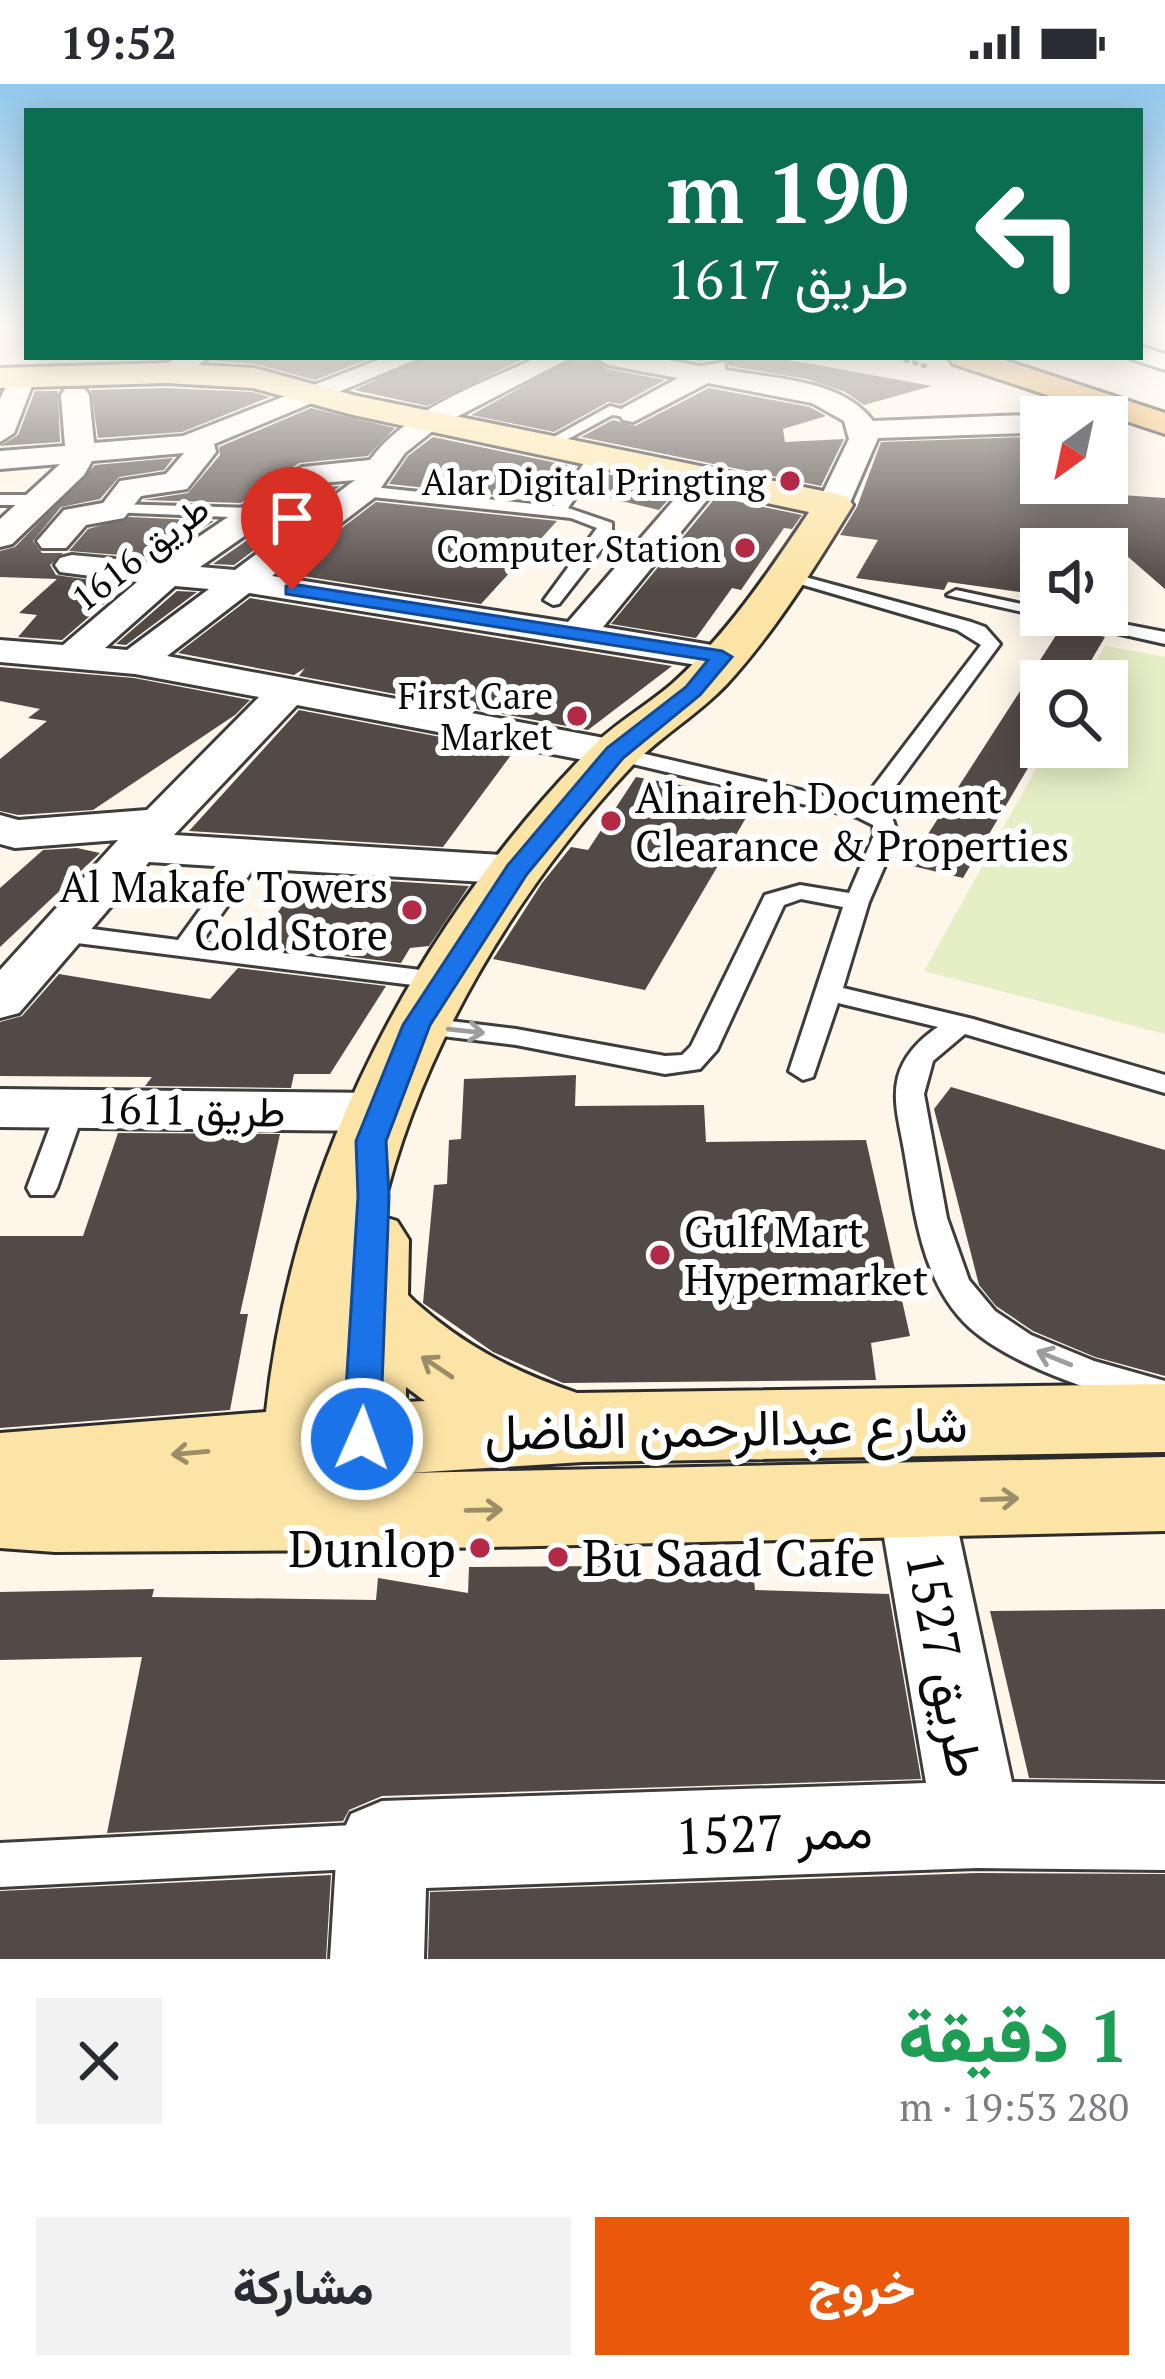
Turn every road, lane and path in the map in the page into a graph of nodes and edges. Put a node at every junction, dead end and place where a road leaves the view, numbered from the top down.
1 (8, 414) edge
2 (78, 414) edge
3 (203, 414) edge
4 (252, 414) edge
5 (400, 414) edge
6 (442, 414) edge
7 (604, 414) edge
8 (851, 414) edge
9 (1134, 414) edge
10 (428, 420) junction
11 (1020, 424) edge
12 (1165, 424) edge
13 (865, 430) junction
14 (198, 441) junction
15 (550, 443) junction
16 (5, 450) edge
17 (80, 454) junction
18 (598, 454) junction
19 (320, 471) junction
20 (710, 478) junction
21 (370, 480) junction
22 (0, 489) edge
23 (0, 500) edge
24 (42, 500) junction
25 (833, 505) junction
26 (115, 508) junction
27 (558, 512) junction
28 (254, 513) junction
29 (3, 541) edge
30 (63, 553) junction
31 (169, 573) junction
32 (789, 575) junction
33 (245, 582) junction
34 (956, 595) dead end
35 (553, 600) dead end
36 (988, 602) junction
37 (1020, 609) edge
38 (964, 626) junction
39 (1128, 631) edge
40 (577, 634) junction
41 (1165, 638) edge
42 (0, 651) edge
43 (74, 655) junction
44 (722, 657) junction
45 (135, 662) junction
46 (288, 691) junction
47 (622, 747) junction
48 (865, 812) junction
49 (0, 829) edge
50 (149, 835) junction
51 (252, 854) junction
52 (517, 870) junction
53 (857, 902) junction
54 (61, 933) junction
55 (184, 948) junction
56 (828, 993) junction
57 (0, 1002) edge
58 (431, 1003) junction
59 (963, 1025) junction
60 (803, 1071) dead end
61 (1165, 1084) edge
62 (0, 1108) edge
63 (71, 1108) junction
64 (377, 1126) junction
65 (42, 1188) dead end
66 (366, 1302) junction
67 (1165, 1395) edge
68 (1165, 1418) edge
69 (583, 1427) junction
70 (0, 1469) edge
71 (334, 1477) junction
72 (1165, 1494) edge
73 (915, 1502) junction
74 (0, 1510) edge
75 (977, 1826) junction
76 (1165, 1827) edge
77 (382, 1845) junction
78 (0, 1865) edge
79 (376, 1959) edge

1 - 16 street
2 - 17 street
3 - 14 street
4 - 19 street
5 - 10 street
6 - 10 street
7 - 15 lane
8 - 13 street
9 - 12 main road
10 - 15 street
10 - 21 street
11 - 13 street
13 - 25 street
14 - 17 street
14 - 26 street, طريق 1616
15 - 18 street
16 - 17 street
16 - 22 lane
17 - 24 street
18 - 20 street
18 - 27 lane
19 - 21 street
19 - 28 street, طريق 1616
20 - 25 street
20 - 40 street
21 - 27 lane
21 - 33 street
23 - 24 lane
24 - 29 street
25 - 32 street
26 - 28 lane, طريق 1616
26 - 30 street, طريق 1616
27 - 35 lane
28 - 31 street, طريق 1616
29 - 30 street
30 - 31 street
31 - 33 street
31 - 43 street, طريق 1616
32 - 38 lane
32 - 44 street
33 - 40 street
33 - 45 street
34 - 36 lane
36 - 37 lane
36 - 38 lane
38 - 48 lane
39 - 41 lane
40 - 44 street
42 - 43 street
43 - 45 street
44 - 47 street
45 - 46 street
46 - 47 street
46 - 50 street
47 - 48 lane
47 - 52 street
48 - 53 lane
49 - 50 street
50 - 51 street
50 - 54 street
51 - 52 street
51 - 55 lane
52 - 58 street
53 - 56 lane
58 -> 53 lane
54 - 55 lane
54 - 57 street
55 - 58 lane
56 - 59 lane
56 - 60 lane
58 - 64 street
59 - 61 lane
67 -> 59 lane
62 - 63 street, طريق 1611
63 - 64 street, طريق 1611
63 - 65 lane
64 - 66 street
64 - 71 street
69 -> 66 street
66 - 71 street
68 - 69 street, شارع عبدالرحمن الفاضل
69 - 71 street, شارع عبدالرحمن الفاضل
71 -> 70 street, شارع عبدالرحمن الفاضل
71 -> 73 street, شارع عبدالرحمن الفاضل
71 - 74 street, شارع عبدالرحمن الفاضل
73 -> 72 street, شارع عبدالرحمن الفاضل
73 - 75 street, طريق 1527
75 - 76 street, ممر 1527
75 - 77 street, ممر 1527
77 - 78 lane, ممر 1527
77 - 79 street

